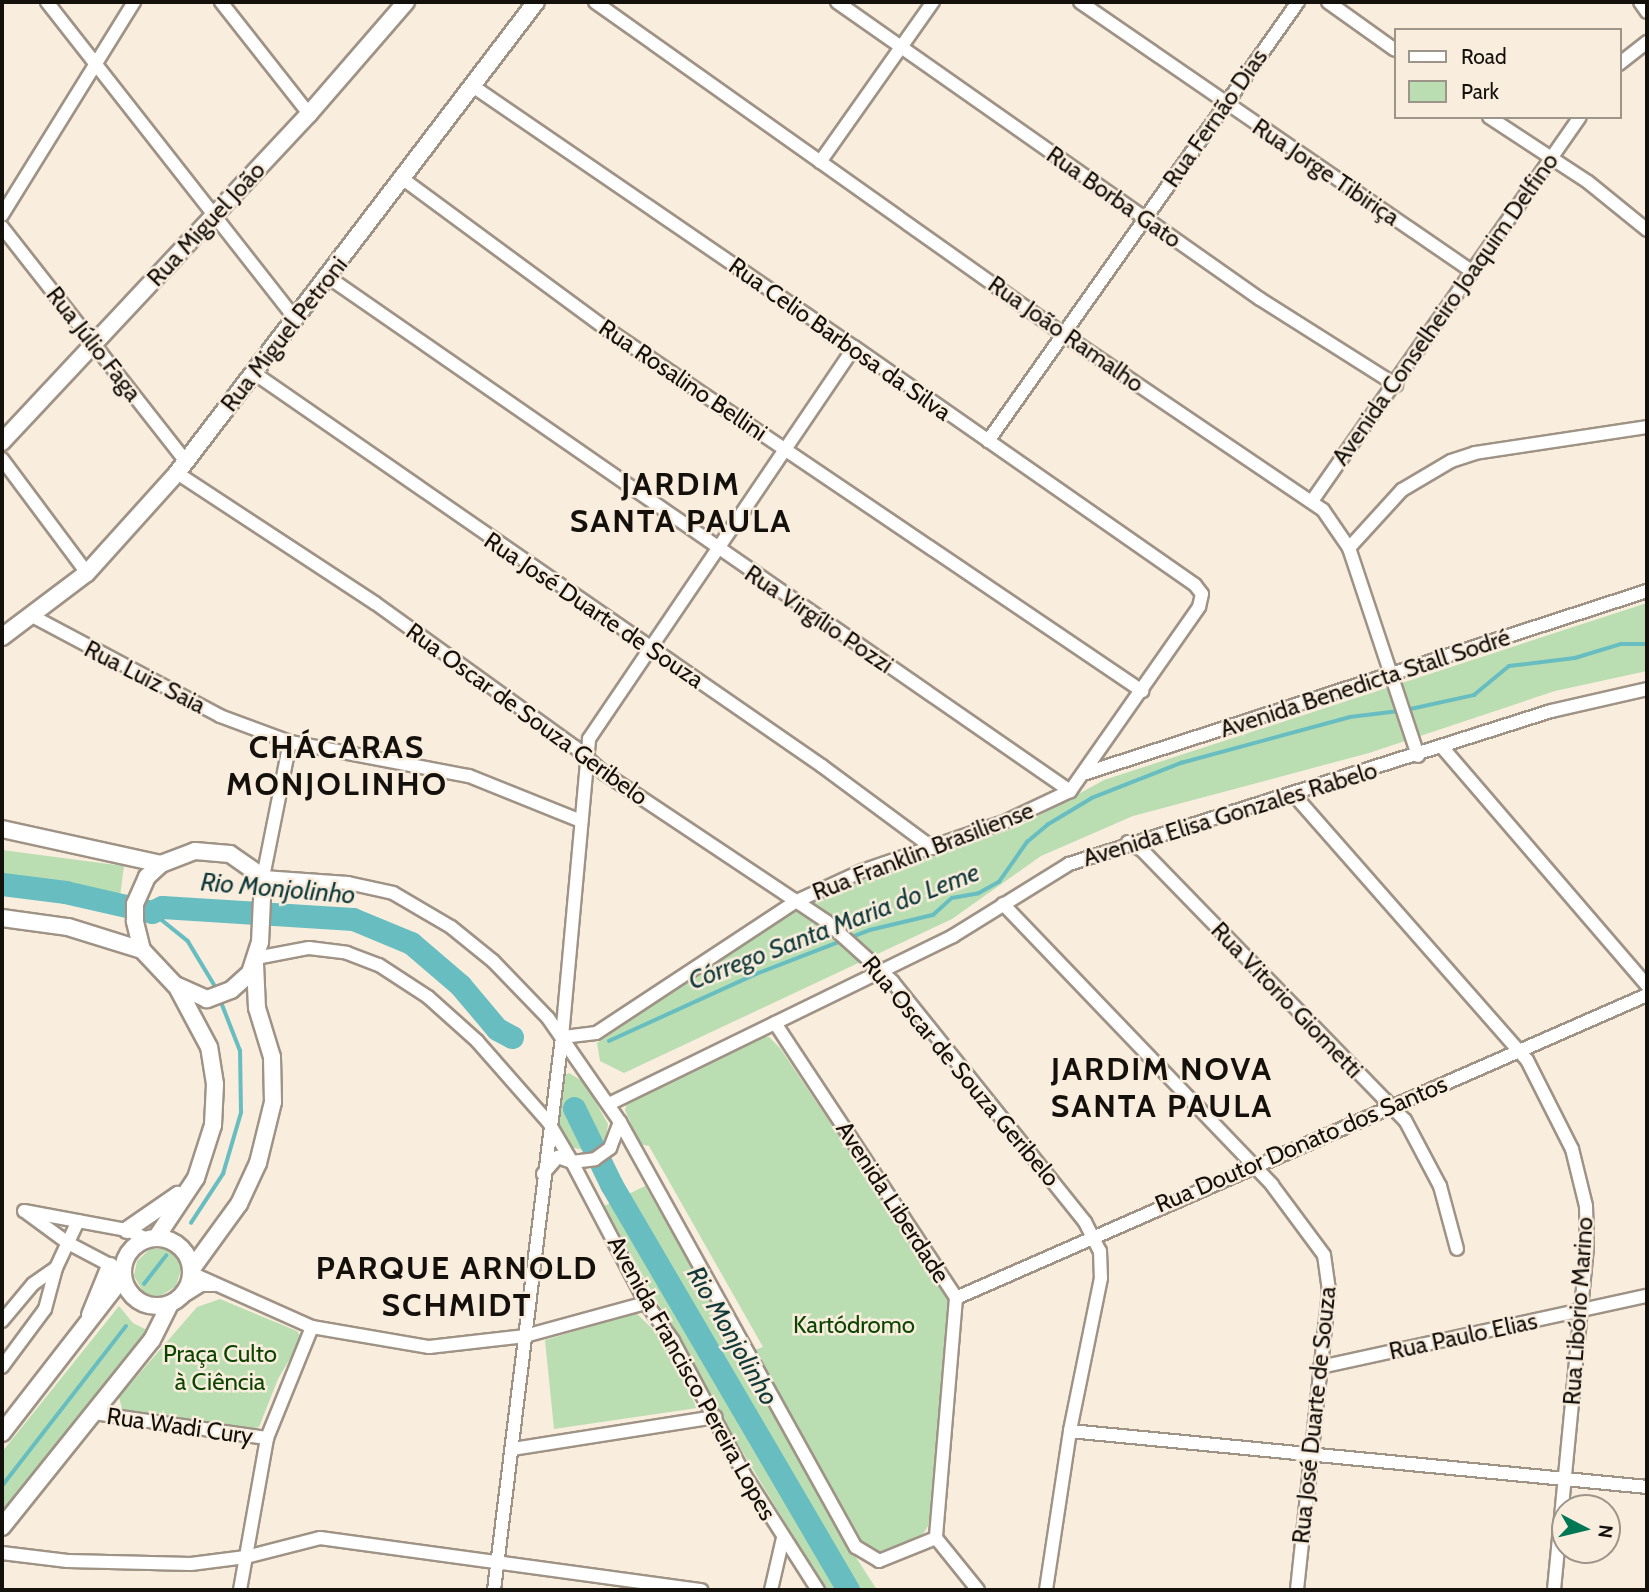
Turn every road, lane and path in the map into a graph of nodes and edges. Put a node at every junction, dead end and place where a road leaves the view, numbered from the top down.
1 (47, 2) edge
2 (134, 2) edge
3 (221, 2) edge
4 (536, 2) edge
5 (595, 2) edge
6 (836, 2) edge
7 (933, 2) edge
8 (1080, 2) edge
9 (1298, 2) edge
10 (1328, 2) edge
11 (1640, 2) edge
12 (401, 4) edge
13 (1647, 12) edge
14 (1647, 42) edge
15 (900, 47) junction
16 (1394, 49) edge
17 (96, 60) junction
18 (1621, 62) edge
19 (474, 86) junction
20 (1224, 103) junction
21 (309, 114) junction
22 (1492, 119) edge
23 (1579, 119) edge
24 (1548, 160) junction
25 (820, 162) junction
26 (402, 179) junction
27 (216, 213) junction
28 (2, 215) edge
29 (1144, 218) junction
30 (2, 226) edge
31 (1647, 230) edge
32 (1470, 270) junction
33 (328, 277) junction
34 (295, 318) junction
35 (1063, 334) junction
36 (96, 343) junction
37 (854, 347) junction
38 (254, 373) junction
39 (1396, 385) junction
40 (1647, 427) edge
41 (988, 441) junction
42 (2, 442) edge
43 (786, 451) junction
44 (2, 460) edge
45 (181, 467) junction
46 (1312, 501) junction
47 (716, 548) junction
48 (1349, 548) junction
49 (88, 573) junction
50 (1647, 591) edge
51 (34, 617) junction
52 (2, 637) edge
53 (649, 647) junction
54 (1389, 678) junction
55 (1647, 689) edge
56 (1142, 691) junction
57 (290, 742) junction
58 (1442, 747) junction
59 (1418, 755) junction
60 (586, 760) junction
61 (1083, 775) junction
62 (1070, 791) junction
63 (1295, 796) junction
64 (581, 821) junction
65 (2, 829) edge
66 (1128, 842) junction
67 (933, 848) junction
68 (161, 864) junction
69 (262, 885) junction
70 (795, 902) junction
71 (1003, 904) junction
72 (2, 918) edge
73 (142, 950) junction
74 (256, 958) junction
75 (880, 970) junction
76 (175, 985) junction
77 (1647, 985) edge
78 (1647, 995) edge
79 (775, 1023) junction
80 (562, 1037) junction
81 (1518, 1050) junction
82 (608, 1104) junction
83 (1392, 1106) junction
84 (549, 1123) junction
85 (619, 1128) junction
86 (572, 1162) junction
87 (1253, 1165) junction
88 (542, 1178) junction
89 (189, 1188) junction
90 (78, 1221) junction
91 (127, 1230) junction
92 (1094, 1234) junction
93 (151, 1239) junction
94 (68, 1243) junction
95 (1457, 1249) dead end
96 (56, 1268) junction
97 (191, 1271) junction
98 (119, 1272) junction
99 (219, 1285) junction
100 (1647, 1296) edge
101 (956, 1298) junction
102 (174, 1302) junction
103 (646, 1303) junction
104 (1582, 1311) junction
105 (2, 1321) edge
106 (312, 1327) junction
107 (525, 1336) junction
108 (2, 1367) edge
109 (1320, 1367) junction
110 (93, 1413) junction
111 (715, 1417) junction
112 (1070, 1431) junction
113 (2, 1433) edge
114 (267, 1438) junction
115 (513, 1450) junction
116 (1310, 1453) junction
117 (1563, 1478) junction
118 (1647, 1487) edge
119 (2, 1527) edge
120 (783, 1538) junction
121 (936, 1538) junction
122 (2, 1553) edge
123 (246, 1557) junction
124 (498, 1565) junction
125 (240, 1590) edge
126 (494, 1590) edge
127 (701, 1590) edge
128 (771, 1590) edge
129 (818, 1590) edge
130 (978, 1590) edge
131 (1046, 1590) edge
132 (1297, 1590) edge
133 (1554, 1590) edge

1 - 17 street
2 - 17 street
3 - 21 street
4 - 19 main road, Rua Miguel Petroni
5 - 25 street, Rua João Ramalho
6 - 15 street, Rua Borba Gato
7 - 15 street
8 - 20 street, Rua Jorge Tibiriça
9 - 20 street, Rua Fernão Dias
10 - 16 street
11 - 13 street
12 - 21 main road, Rua Miguel João
14 - 18 street
15 - 25 street
15 - 29 street, Rua Borba Gato
17 - 27 street
17 - 28 street
19 - 26 main road, Rua Miguel Petroni
19 - 37 street, Rua Celio Barbosa da Silva
20 - 29 street, Rua Fernão Dias
20 - 32 street, Rua Jorge Tibiriça
21 - 27 main road, Rua Miguel João
22 - 24 street
23 - 24 street, Avenida Conselheiro Joaquim Delfino
24 - 31 street
24 - 32 street, Avenida Conselheiro Joaquim Delfino
25 - 35 street, Rua João Ramalho
26 - 33 main road, Rua Miguel Petroni
26 - 43 street, Rua Rosalino Bellini
27 - 34 street
27 - 36 main road, Rua Miguel João
29 - 35 street, Rua Fernão Dias
29 - 39 street, Rua Borba Gato
30 - 36 street, Rua Júlio Faga
32 - 39 street, Avenida Conselheiro Joaquim Delfino
33 - 34 main road, Rua Miguel Petroni
33 - 47 street, Rua Virgílio Pozzi
34 - 38 main road, Rua Miguel Petroni
35 - 41 street, Rua Fernão Dias
35 - 46 street, Rua João Ramalho
36 - 42 main road, Rua Miguel João
36 - 45 street, Rua Júlio Faga
37 - 41 street, Rua Celio Barbosa da Silva
37 - 43 street
38 - 45 main road, Rua Miguel Petroni
38 - 53 street, Rua José Duarte de Souza
39 - 46 street, Avenida Conselheiro Joaquim Delfino
40 - 48 street
41 - 56 street, Rua Celio Barbosa da Silva
43 - 47 street
43 - 56 street, Rua Rosalino Bellini
44 - 49 street
45 - 49 main road, Rua Miguel Petroni
45 - 60 street, Rua Oscar de Souza Geribelo
46 - 48 street, Rua João Ramalho
47 - 53 street
47 - 62 street, Rua Virgílio Pozzi
48 - 54 street, Rua João Ramalho
49 - 51 main road, Rua Miguel Petroni
50 - 54 street, Avenida Benedicta Stall Sodré
51 - 52 main road, Rua Miguel Petroni
51 - 57 street, Rua Luiz Saia
53 - 60 street
53 - 67 street, Rua José Duarte de Souza
54 - 59 street, Rua João Ramalho
54 - 61 street, Avenida Benedicta Stall Sodré
55 - 58 street, Avenida Elisa Gonzales Rabelo
56 - 61 street
57 - 64 street, Rua Luiz Saia
57 - 69 street
58 - 59 street, Avenida Elisa Gonzales Rabelo
58 - 77 street
59 - 63 street, Avenida Elisa Gonzales Rabelo
60 - 64 street
60 - 70 street, Rua Oscar de Souza Geribelo
61 - 62 street
62 - 67 street, Rua Franklin Brasiliense
63 - 66 street, Avenida Elisa Gonzales Rabelo
63 - 81 street, Rua Libório Marino
64 - 80 street
65 - 68 main road
66 - 71 street, Avenida Elisa Gonzales Rabelo
66 - 83 street, Rua Vitorio Giometti
67 - 70 street, Rua Franklin Brasiliense
68 - 69 main road
68 - 73 main road
69 - 74 main road
69 - 80 street
70 - 75 street, Rua Oscar de Souza Geribelo
70 - 80 street, Rua Franklin Brasiliense
71 - 75 street, Avenida Elisa Gonzales Rabelo
71 - 87 street, Rua José Duarte de Souza
72 - 73 main road
73 - 76 main road
74 - 76 main road
74 - 84 street
74 - 97 main road
75 - 79 street, Avenida Elisa Gonzales Rabelo
75 - 92 street, Rua Oscar de Souza Geribelo
76 - 89 main road
78 - 81 street, Rua Doutor Donato dos Santos
79 - 82 street, Avenida Elisa Gonzales Rabelo
79 - 101 street, Avenida Liberdade
80 - 82 street
80 - 84 street
81 - 83 street, Rua Doutor Donato dos Santos
81 - 104 street, Rua Libório Marino
82 - 85 street
83 - 87 street, Rua Doutor Donato dos Santos
83 - 95 street, Rua Vitorio Giometti
84 - 86 street, Avenida Francisco Pereira Lopes
84 - 88 street
85 - 86 street
85 - 121 street
86 - 88 street
86 - 103 street, Avenida Francisco Pereira Lopes
87 - 92 street, Rua Doutor Donato dos Santos
87 - 109 street, Rua José Duarte de Souza
88 - 107 street
89 - 91 main road
89 - 93 main road
90 - 91 street
90 - 94 street
90 - 94 street
91 - 93 street
92 - 101 street, Rua Doutor Donato dos Santos
92 - 112 street, Rua Oscar de Souza Geribelo
93 - 97 main road
93 - 98 main road
94 - 96 street
94 - 98 street
96 - 105 street
96 - 108 street
97 - 99 street
97 - 102 main road
98 - 102 main road
98 - 113 main road
99 - 102 street
99 - 106 street
100 - 104 street, Rua Paulo Elias
101 - 121 street, Avenida Liberdade
102 - 110 main road
103 - 107 street
103 - 111 street, Avenida Francisco Pereira Lopes
104 - 109 street, Rua Paulo Elias
104 - 117 street, Rua Libório Marino
106 - 107 street
106 - 114 street
107 - 115 street
109 - 116 street, Rua José Duarte de Souza
110 - 114 street, Rua Wadi Cury
110 - 119 main road
111 - 115 street
111 - 120 street, Avenida Francisco Pereira Lopes
112 - 116 street
112 - 131 street, Rua Oscar de Souza Geribelo
114 - 123 street
115 - 124 street
116 - 117 street
116 - 132 street, Rua José Duarte de Souza
117 - 118 street
117 - 133 street, Rua Libório Marino
120 - 128 street
120 - 129 street, Avenida Francisco Pereira Lopes
121 - 130 street
122 - 123 street
123 - 124 street
123 - 125 street
124 - 126 street
124 - 127 street

